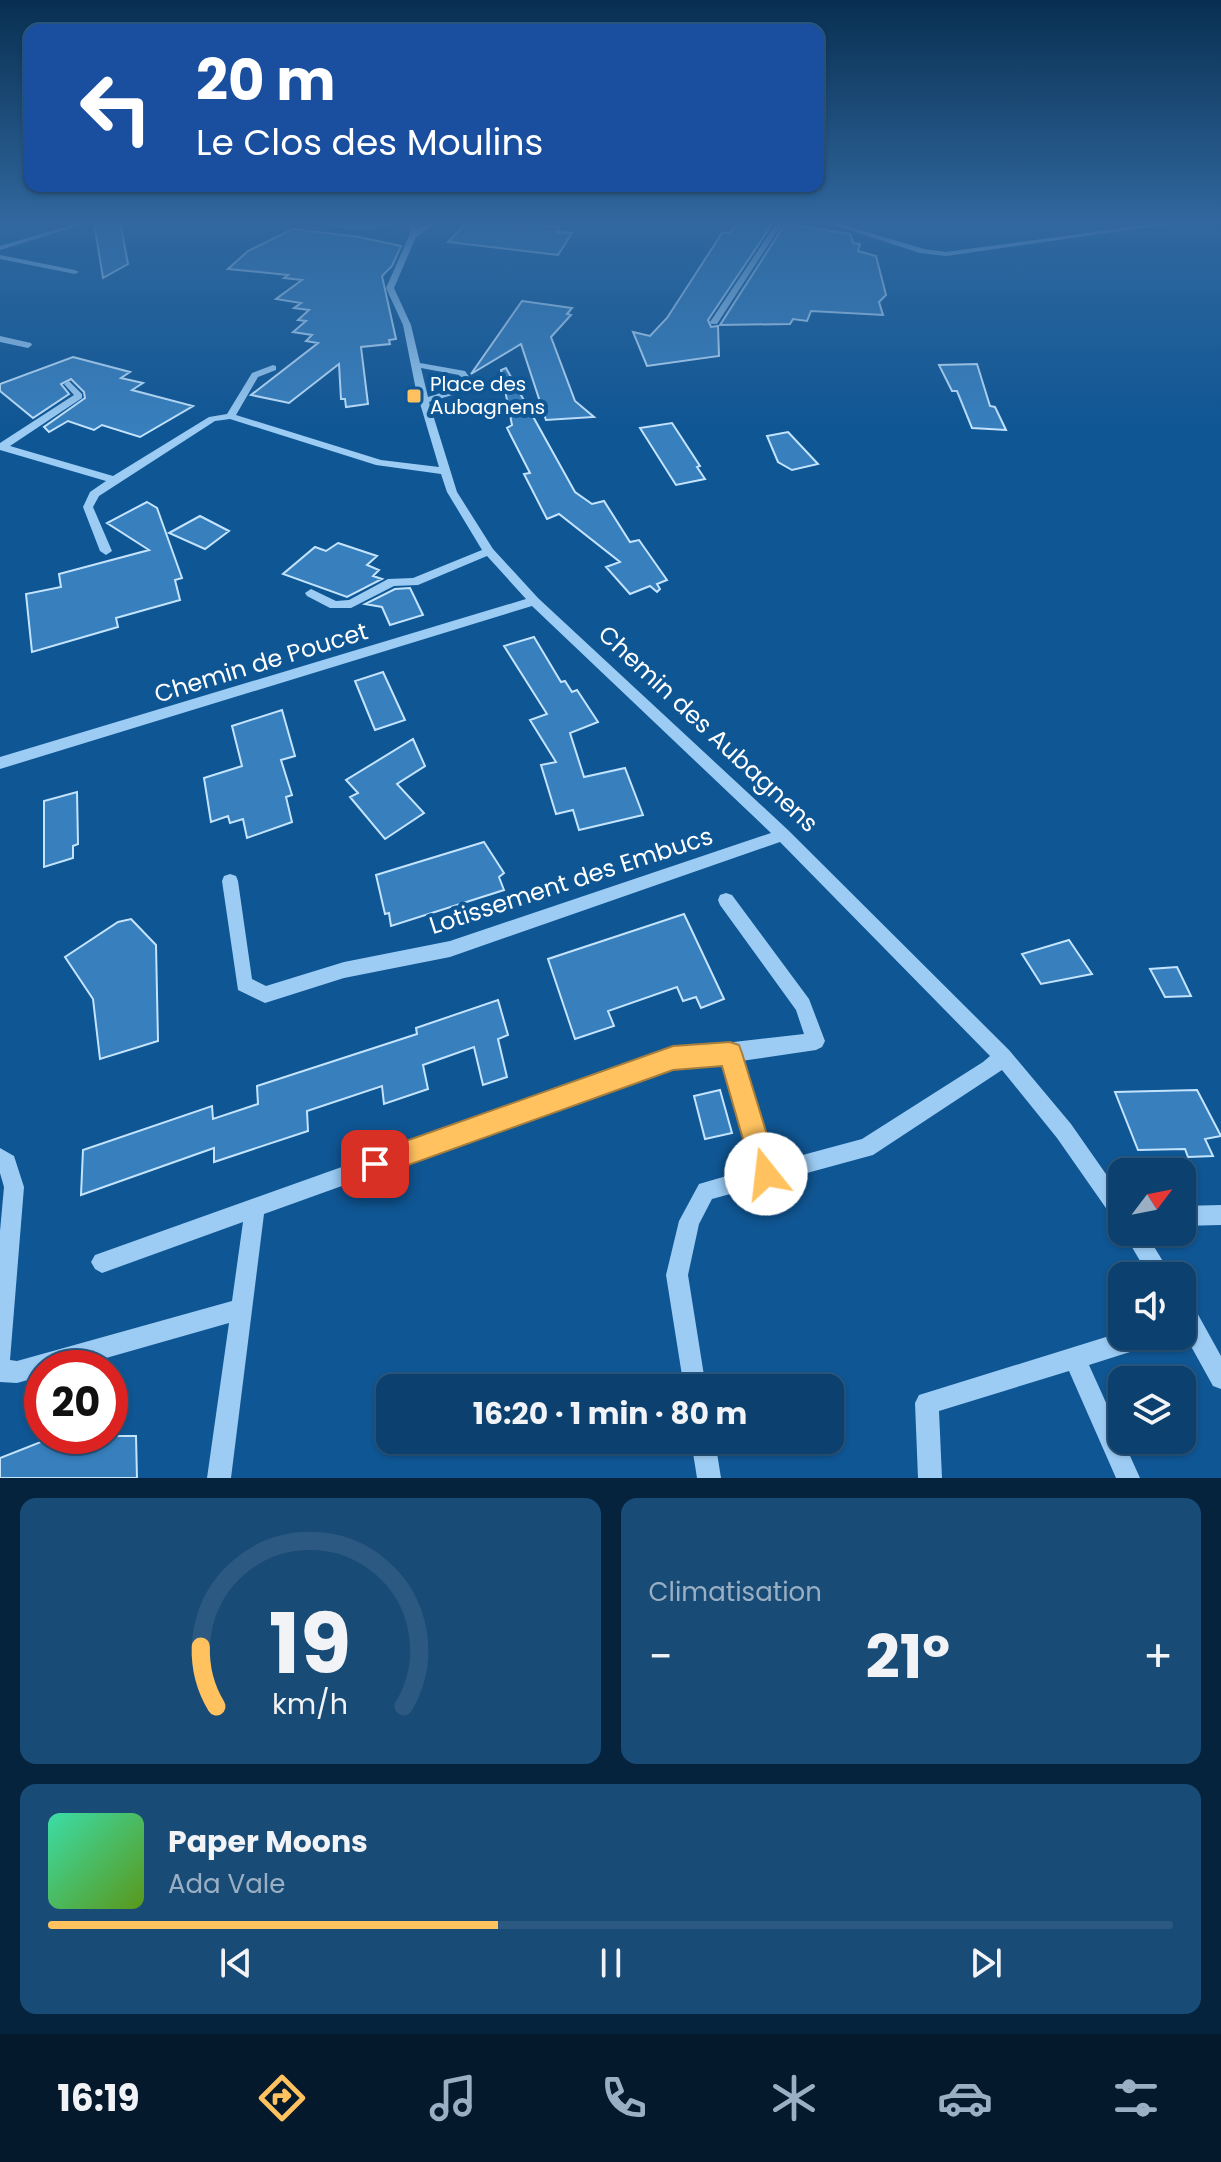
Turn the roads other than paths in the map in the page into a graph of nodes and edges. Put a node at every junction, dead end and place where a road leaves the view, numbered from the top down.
1 (391, 291) edge
2 (734, 291) edge
3 (714, 322) dead end
4 (0, 339) edge
5 (28, 345) dead end
6 (417, 365) junction
7 (273, 368) dead end
8 (69, 384) dead end
9 (424, 401) junction
10 (230, 416) junction
11 (1, 446) edge
12 (444, 471) junction
13 (114, 480) junction
14 (106, 551) dead end
15 (489, 551) junction
16 (311, 593) dead end
17 (534, 601) junction
18 (0, 763) edge
19 (783, 835) junction
20 (230, 881) dead end
21 (726, 900) dead end
22 (730, 1053) junction
23 (1003, 1056) junction
24 (0, 1158) edge
25 (766, 1174) junction
26 (1108, 1194) edge
27 (255, 1207) junction
28 (1221, 1215) edge
29 (1196, 1216) edge
30 (102, 1262) dead end
31 (241, 1309) junction
32 (1196, 1336) edge
33 (1108, 1348) edge
34 (0, 1357) edge
35 (1075, 1359) junction
36 (0, 1371) edge
37 (693, 1374) edge
38 (1221, 1378) edge
39 (705, 1454) edge
40 (219, 1478) edge
41 (709, 1478) edge
42 (930, 1478) edge
43 (1128, 1478) edge

1 - 6 street, Chemin des Aubagnens
2 - 3 street
4 - 5 street
6 - 9 street, Chemin des Aubagnens
6 - 9 street
7 - 10 street
8 - 11 street
9 - 12 street, Chemin des Aubagnens
10 - 12 street
10 - 13 street
11 - 13 street
12 - 15 street, Chemin des Aubagnens
13 - 14 street
15 - 16 street
15 - 17 street, Chemin des Aubagnens
17 - 18 street, Chemin de Poucet
17 - 19 street, Chemin des Aubagnens
19 - 20 street, Lotissement des Embucs
19 - 23 street, Chemin des Aubagnens
21 - 22 street
22 - 25 street
22 - 27 street
23 - 25 street
23 - 26 street, Chemin des Aubagnens
24 - 34 street
25 - 37 street
27 - 30 street
27 - 31 street
28 - 29 street
31 - 36 street
31 - 40 street
32 - 38 street
33 - 35 street
35 - 42 street
35 - 43 street
39 - 41 street

